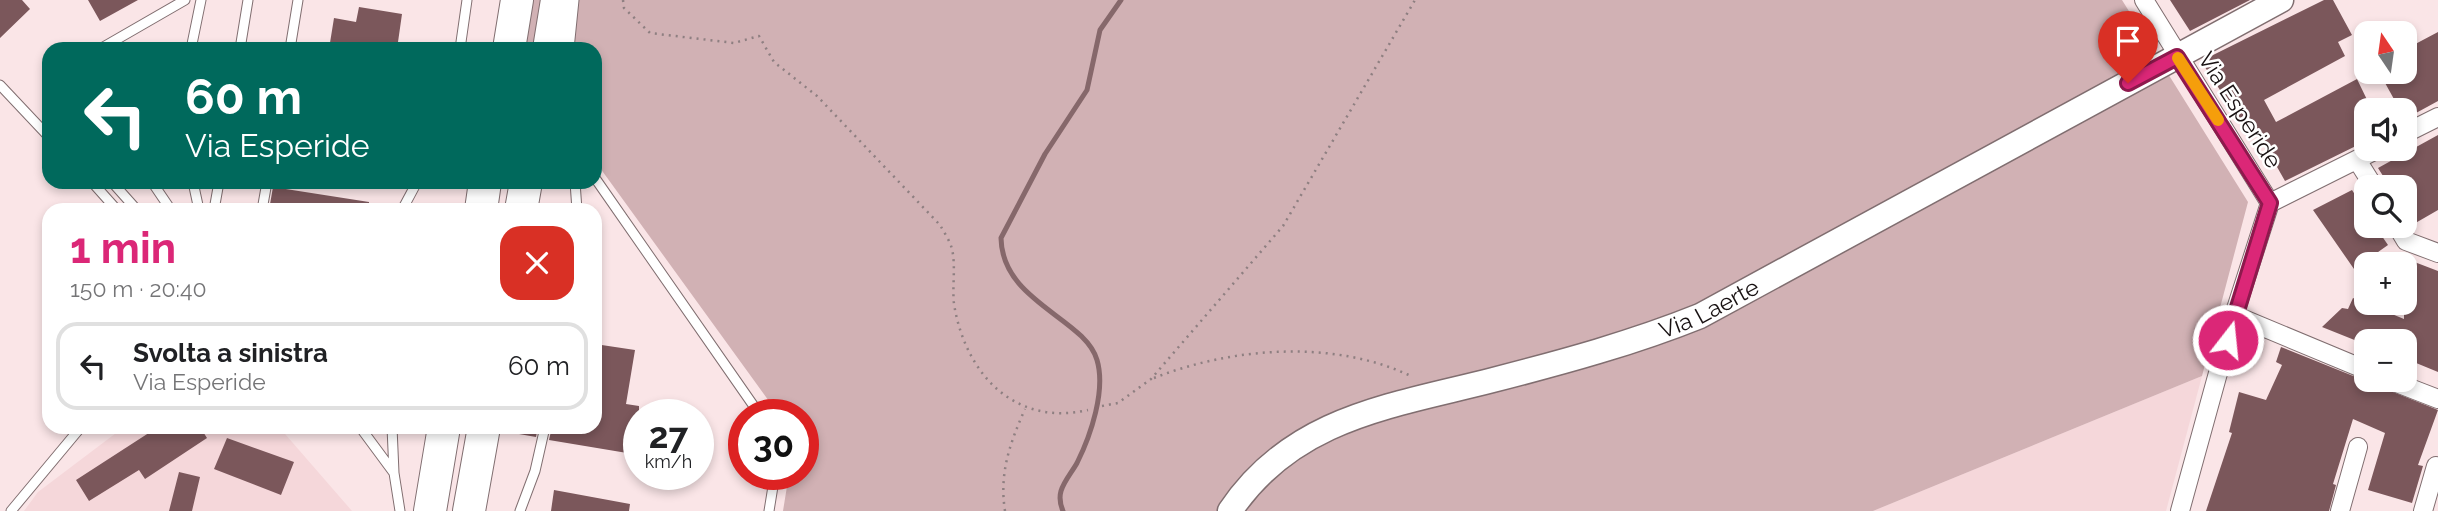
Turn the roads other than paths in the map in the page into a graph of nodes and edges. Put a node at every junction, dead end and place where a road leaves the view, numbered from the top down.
1 (185, 0) edge
2 (201, 0) edge
3 (248, 0) edge
4 (298, 0) edge
5 (467, 0) edge
6 (517, 0) edge
7 (557, 0) edge
8 (574, 0) edge
9 (2144, 0) edge
10 (2281, 0) edge
11 (112, 42) edge
12 (192, 42) edge
13 (241, 42) edge
14 (291, 42) edge
15 (461, 42) edge
16 (510, 42) edge
17 (550, 42) edge
18 (570, 42) edge
19 (2177, 57) junction
20 (0, 85) edge
21 (2438, 117) edge
22 (2417, 128) edge
23 (42, 129) edge
24 (2355, 161) edge
25 (602, 188) edge
26 (98, 189) edge
27 (119, 189) edge
28 (111, 203) edge
29 (131, 203) edge
30 (2270, 203) junction
31 (2404, 238) edge
32 (2438, 253) edge
33 (2234, 315) junction
34 (2354, 365) edge
35 (2417, 391) edge
36 (749, 399) edge
37 (2438, 400) edge
38 (75, 434) edge
39 (365, 434) edge
40 (392, 434) edge
41 (443, 434) edge
42 (483, 434) edge
43 (543, 434) edge
44 (2358, 447) dead end
45 (2436, 466) dead end
46 (394, 472) junction
47 (772, 490) edge
48 (11, 511) edge
49 (400, 511) edge
50 (430, 511) edge
51 (469, 511) edge
52 (520, 511) edge
53 (769, 511) edge
54 (1230, 511) edge
55 (2180, 511) edge
56 (2340, 511) edge
57 (2423, 511) edge

1 - 11 lane
2 - 12 lane
3 - 13 lane
4 - 14 lane
5 - 15 lane
6 - 16 highway
7 - 17 highway
8 - 18 lane
9 - 19 street, Via Esperide
10 - 19 street, Via Laerte
19 - 30 street, Via Esperide
19 - 54 street, Via Laerte
20 - 23 lane
21 - 22 street
24 - 30 street
25 - 36 lane
26 - 28 lane
27 - 29 lane
30 - 33 street, Via Esperide
31 - 32 street
33 - 34 street
33 - 55 street, Via Esperide
35 - 37 street
38 - 48 lane
39 - 46 lane
40 - 46 lane
41 - 50 highway
42 - 51 highway
43 - 52 lane
44 - 56 street
45 - 57 street
46 - 49 lane
47 - 53 lane

